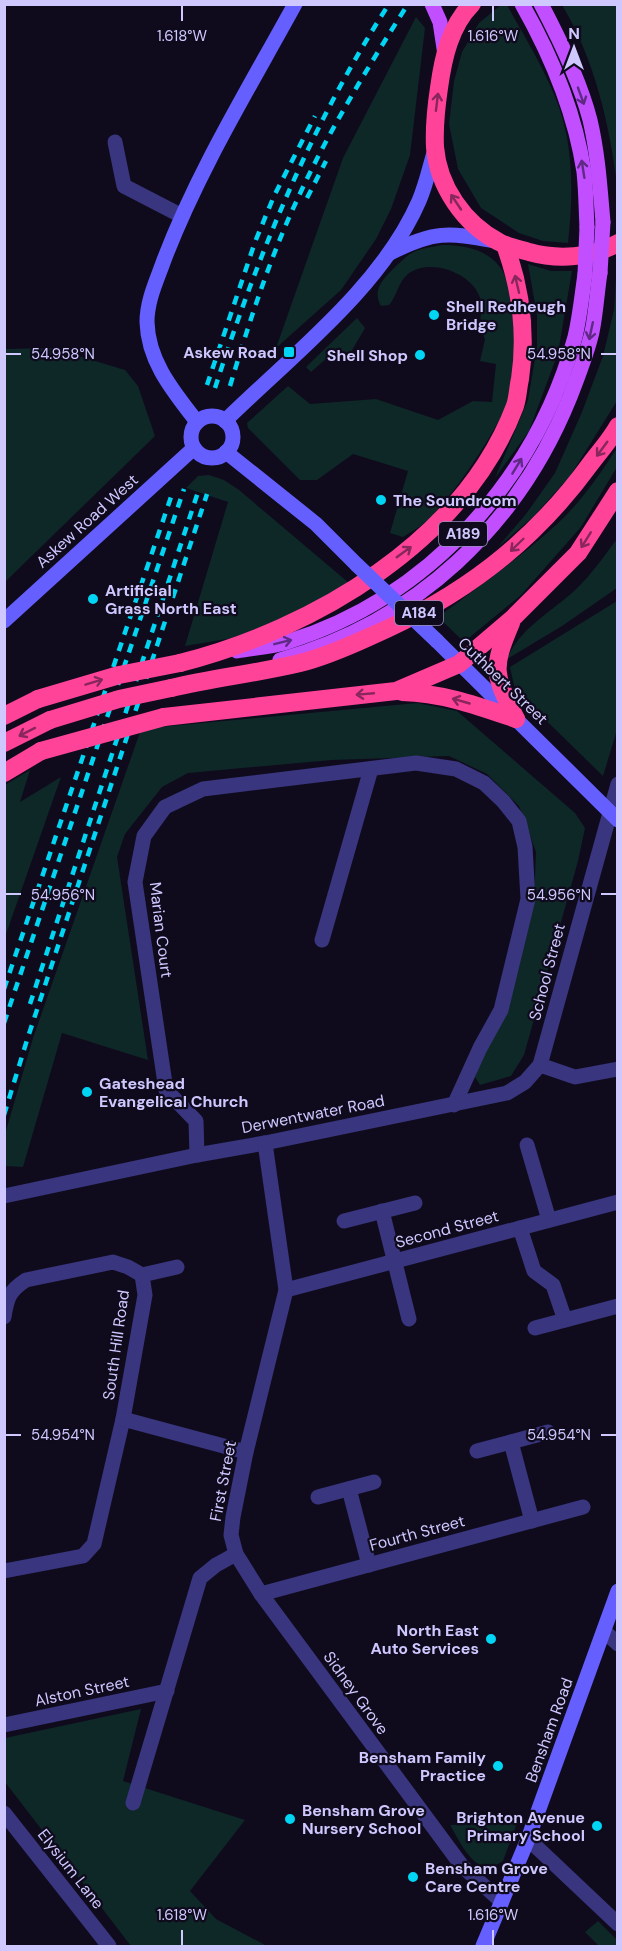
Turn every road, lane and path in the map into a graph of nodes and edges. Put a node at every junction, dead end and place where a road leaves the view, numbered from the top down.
1 (295, 4) edge
2 (432, 4) edge
3 (472, 4) edge
4 (522, 4) edge
5 (541, 4) edge
6 (445, 55) junction
7 (115, 142) dead end
8 (435, 149) junction
9 (182, 216) junction
10 (501, 243) junction
11 (618, 243) edge
12 (390, 253) junction
13 (593, 273) junction
14 (225, 421) junction
15 (197, 422) junction
16 (618, 426) edge
17 (194, 448) junction
18 (226, 452) junction
19 (618, 491) edge
20 (513, 618) junction
21 (4, 621) edge
22 (205, 656) junction
23 (459, 664) junction
24 (211, 679) junction
25 (396, 692) junction
26 (4, 716) edge
27 (516, 719) junction
28 (4, 743) edge
29 (371, 769) junction
30 (4, 773) edge
31 (618, 784) edge
32 (614, 816) edge
33 (322, 940) dead end
34 (540, 1065) junction
35 (618, 1069) edge
36 (454, 1105) junction
37 (265, 1143) junction
38 (527, 1145) dead end
39 (197, 1155) junction
40 (10, 1195) edge
41 (618, 1202) edge
42 (415, 1203) dead end
43 (382, 1211) junction
44 (549, 1220) junction
45 (344, 1221) dead end
46 (520, 1227) junction
47 (395, 1261) junction
48 (177, 1267) dead end
49 (142, 1275) junction
50 (286, 1290) junction
51 (618, 1306) edge
52 (4, 1317) edge
53 (409, 1319) dead end
54 (565, 1320) junction
55 (535, 1328) dead end
56 (123, 1419) junction
57 (548, 1432) dead end
58 (511, 1442) junction
59 (477, 1451) dead end
60 (246, 1452) junction
61 (374, 1482) dead end
62 (349, 1489) junction
63 (318, 1497) dead end
64 (583, 1507) dead end
65 (532, 1521) junction
66 (236, 1554) junction
67 (369, 1565) junction
68 (4, 1571) edge
69 (618, 1591) edge
70 (261, 1594) junction
71 (604, 1631) junction
72 (618, 1644) edge
73 (167, 1691) junction
74 (4, 1725) edge
75 (133, 1803) dead end
76 (4, 1813) edge
77 (528, 1839) junction
78 (502, 1902) junction
79 (618, 1924) edge
80 (109, 1947) edge
81 (483, 1947) edge

1 - 9 street
2 - 6 main road
3 - 6 highway
13 -> 4 main road, A189, bridge
5 -> 13 main road, A189, bridge
8 -> 6 highway
7 - 9 street
10 -> 8 highway
8 - 12 street
9 - 15 street
10 - 11 highway
10 - 12 street
22 -> 10 highway
12 - 14 street
22 -> 13 main road, A189
13 -> 24 main road, A189
14 - 15 street
14 - 18 street
15 - 17 street
16 -> 24 highway, A184
17 - 18 street
17 - 21 street, Askew Road West
18 - 23 street, Cuthbert Street, bridge
19 -> 20 highway
20 - 23 highway
20 - 27 highway
26 -> 22 highway, bridge
23 - 25 highway
23 - 27 street, Cuthbert Street
24 -> 28 highway, A184, bridge
27 -> 25 highway
25 -> 30 highway, bridge
27 - 32 street, Cuthbert Street
29 - 33 street
29 - 36 street, Marian Court
29 - 39 street, Marian Court
31 - 32 street, School Street
32 - 34 street, School Street
34 - 35 street
34 - 36 street, Derwentwater Road
36 - 37 street, Derwentwater Road
37 - 39 street, Derwentwater Road
37 - 50 street, First Street
38 - 44 street
39 - 40 street, Derwentwater Road
41 - 44 street, Second Street
42 - 43 street
43 - 45 street
43 - 47 street
44 - 46 street, Second Street
46 - 47 street, Second Street
46 - 54 street
47 - 50 street, Second Street
47 - 53 street
48 - 49 street, South Hill Road
49 - 52 street, South Hill Road
49 - 56 street, South Hill Road
50 - 60 street, First Street
51 - 54 street
54 - 55 street
56 - 60 street, South Hill Road
56 - 68 street, South Hill Road
57 - 58 street
58 - 59 street
58 - 65 street
60 - 66 street, First Street
61 - 62 street
62 - 63 street
62 - 67 street
64 - 65 street, Fourth Street
65 - 67 street, Fourth Street
66 - 70 street, Sidney Grove
66 - 73 street
67 - 70 street, Fourth Street
69 - 71 street, Bensham Road
70 - 78 street, Sidney Grove
71 - 72 street
71 - 77 street, Bensham Road
73 - 74 street, Alston Street
73 - 75 street
76 - 80 street, Elysium Lane
77 - 78 street, Bensham Road
77 - 79 street
78 - 81 street, Bensham Road

